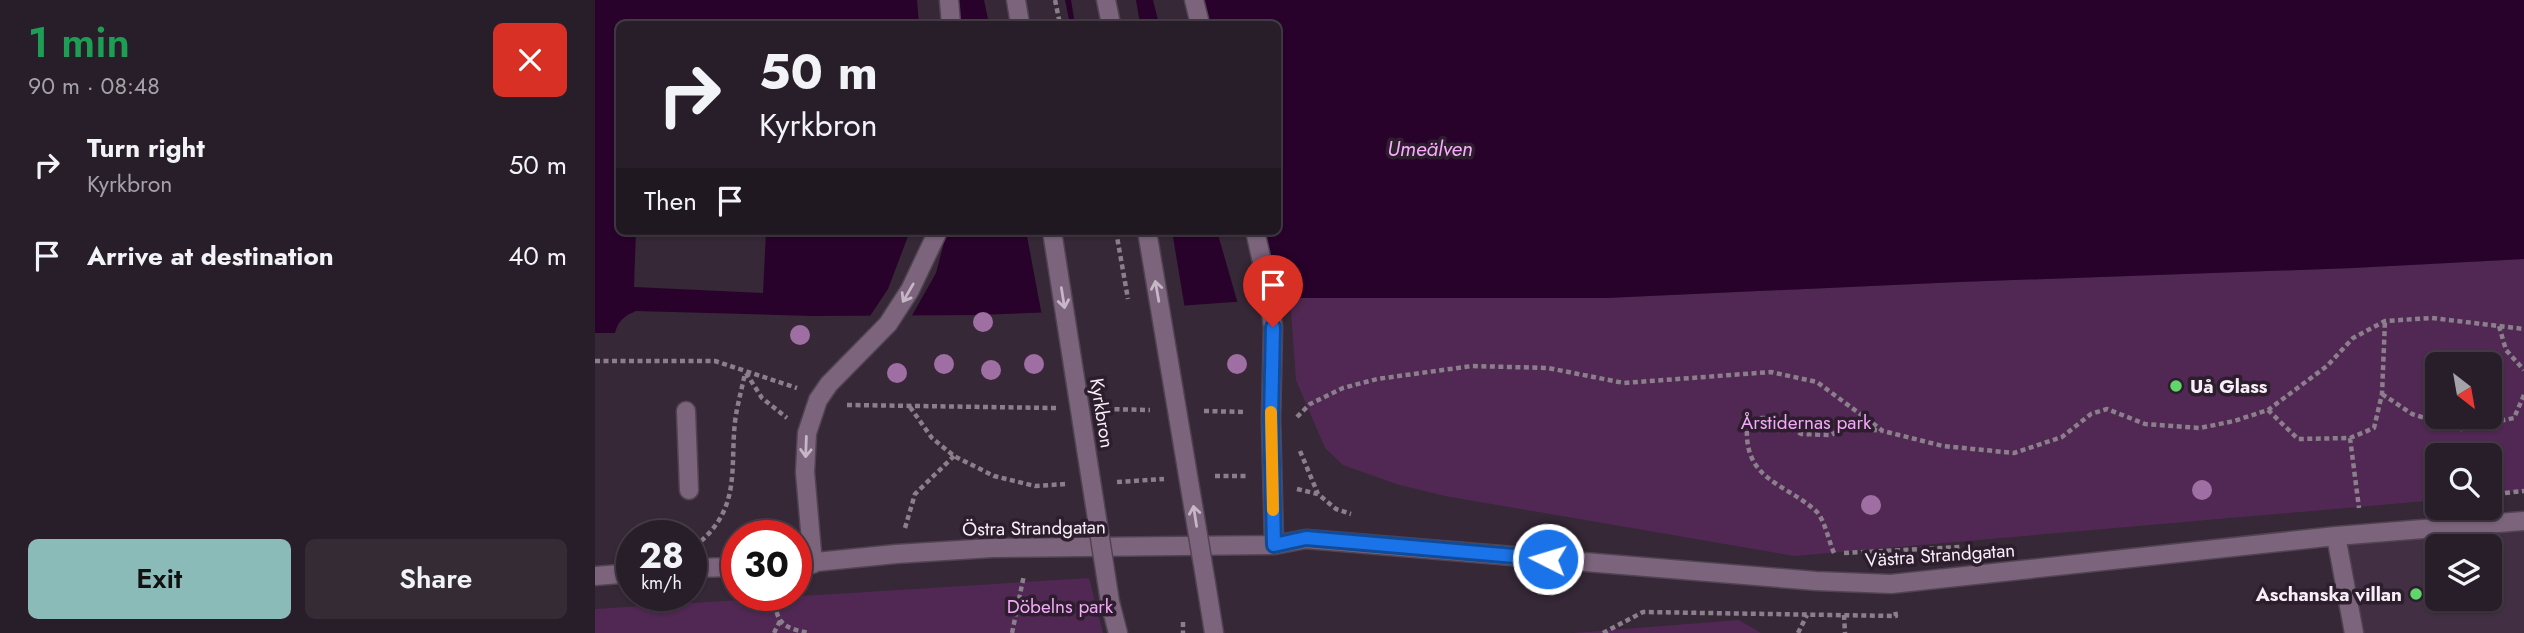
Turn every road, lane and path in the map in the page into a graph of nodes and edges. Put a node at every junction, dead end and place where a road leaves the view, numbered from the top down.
1 (949, 0) edge
2 (1016, 0) edge
3 (1055, 0) edge
4 (1106, 0) edge
5 (1194, 0) edge
6 (951, 21) edge
7 (1020, 21) edge
8 (1059, 21) edge
9 (1110, 21) edge
10 (1199, 21) edge
11 (936, 235) edge
12 (1053, 235) edge
13 (1148, 235) edge
14 (1256, 235) edge
15 (2385, 321) junction
16 (2499, 326) junction
17 (2524, 329) edge
18 (595, 361) edge
19 (2524, 370) edge
20 (745, 373) junction
21 (2382, 394) junction
22 (2524, 395) edge
23 (818, 400) junction
24 (910, 407) dead end
25 (2268, 410) junction
26 (686, 411) dead end
27 (1289, 425) dead end
28 (1883, 432) junction
29 (807, 433) junction
30 (2350, 438) junction
31 (1299, 448) dead end
32 (954, 456) dead end
33 (689, 490) dead end
34 (2370, 507) dead end
35 (2359, 508) junction
36 (2345, 509) dead end
37 (1359, 517) dead end
38 (805, 520) edge
39 (2524, 521) edge
40 (707, 535) edge
41 (2336, 536) junction
42 (1274, 545) junction
43 (1962, 547) dead end
44 (1834, 553) junction
45 (897, 554) junction
46 (1821, 554) dead end
47 (812, 563) edge
48 (1025, 567) dead end
49 (616, 574) edge
50 (595, 576) edge
51 (776, 611) edge
52 (1807, 615) junction
53 (1844, 615) junction
54 (1896, 616) dead end
55 (779, 621) junction
56 (774, 633) edge
57 (809, 633) edge
58 (1012, 633) edge
59 (1118, 633) edge
60 (1214, 633) edge
61 (1603, 633) edge
62 (1798, 633) edge
63 (1845, 633) edge
64 (2354, 633) edge

1 - 6 street
2 - 7 street
3 - 8 path
4 - 9 street
5 - 10 street
11 -> 23 street
12 -> 59 street, Kyrkbron, bridge
60 -> 13 street, bridge
14 - 42 street
15 - 16 path
15 - 21 path
15 - 25 path
16 - 17 path
16 - 19 path
18 - 20 path
20 - 23 path
20 - 29 path
20 - 40 path
21 - 22 path
21 - 30 path
23 - 24 path
23 - 29 street
25 - 28 path
25 - 30 path
26 - 33 street
27 - 28 path
28 - 44 path
29 -> 38 street
30 - 35 path
31 - 37 path
32 - 45 path
34 - 35 path
35 - 36 path
39 - 41 street, Västra Strandgatan
41 - 42 street, Västra Strandgatan
41 - 64 street
42 - 45 street, Östra Strandgatan
43 - 44 path
44 - 46 path
45 - 47 street, Östra Strandgatan
48 - 58 path
49 - 50 street
51 - 55 path
52 - 53 path
52 - 61 path
52 - 62 path
53 - 54 path
53 - 63 path
55 - 56 path
55 - 57 path

